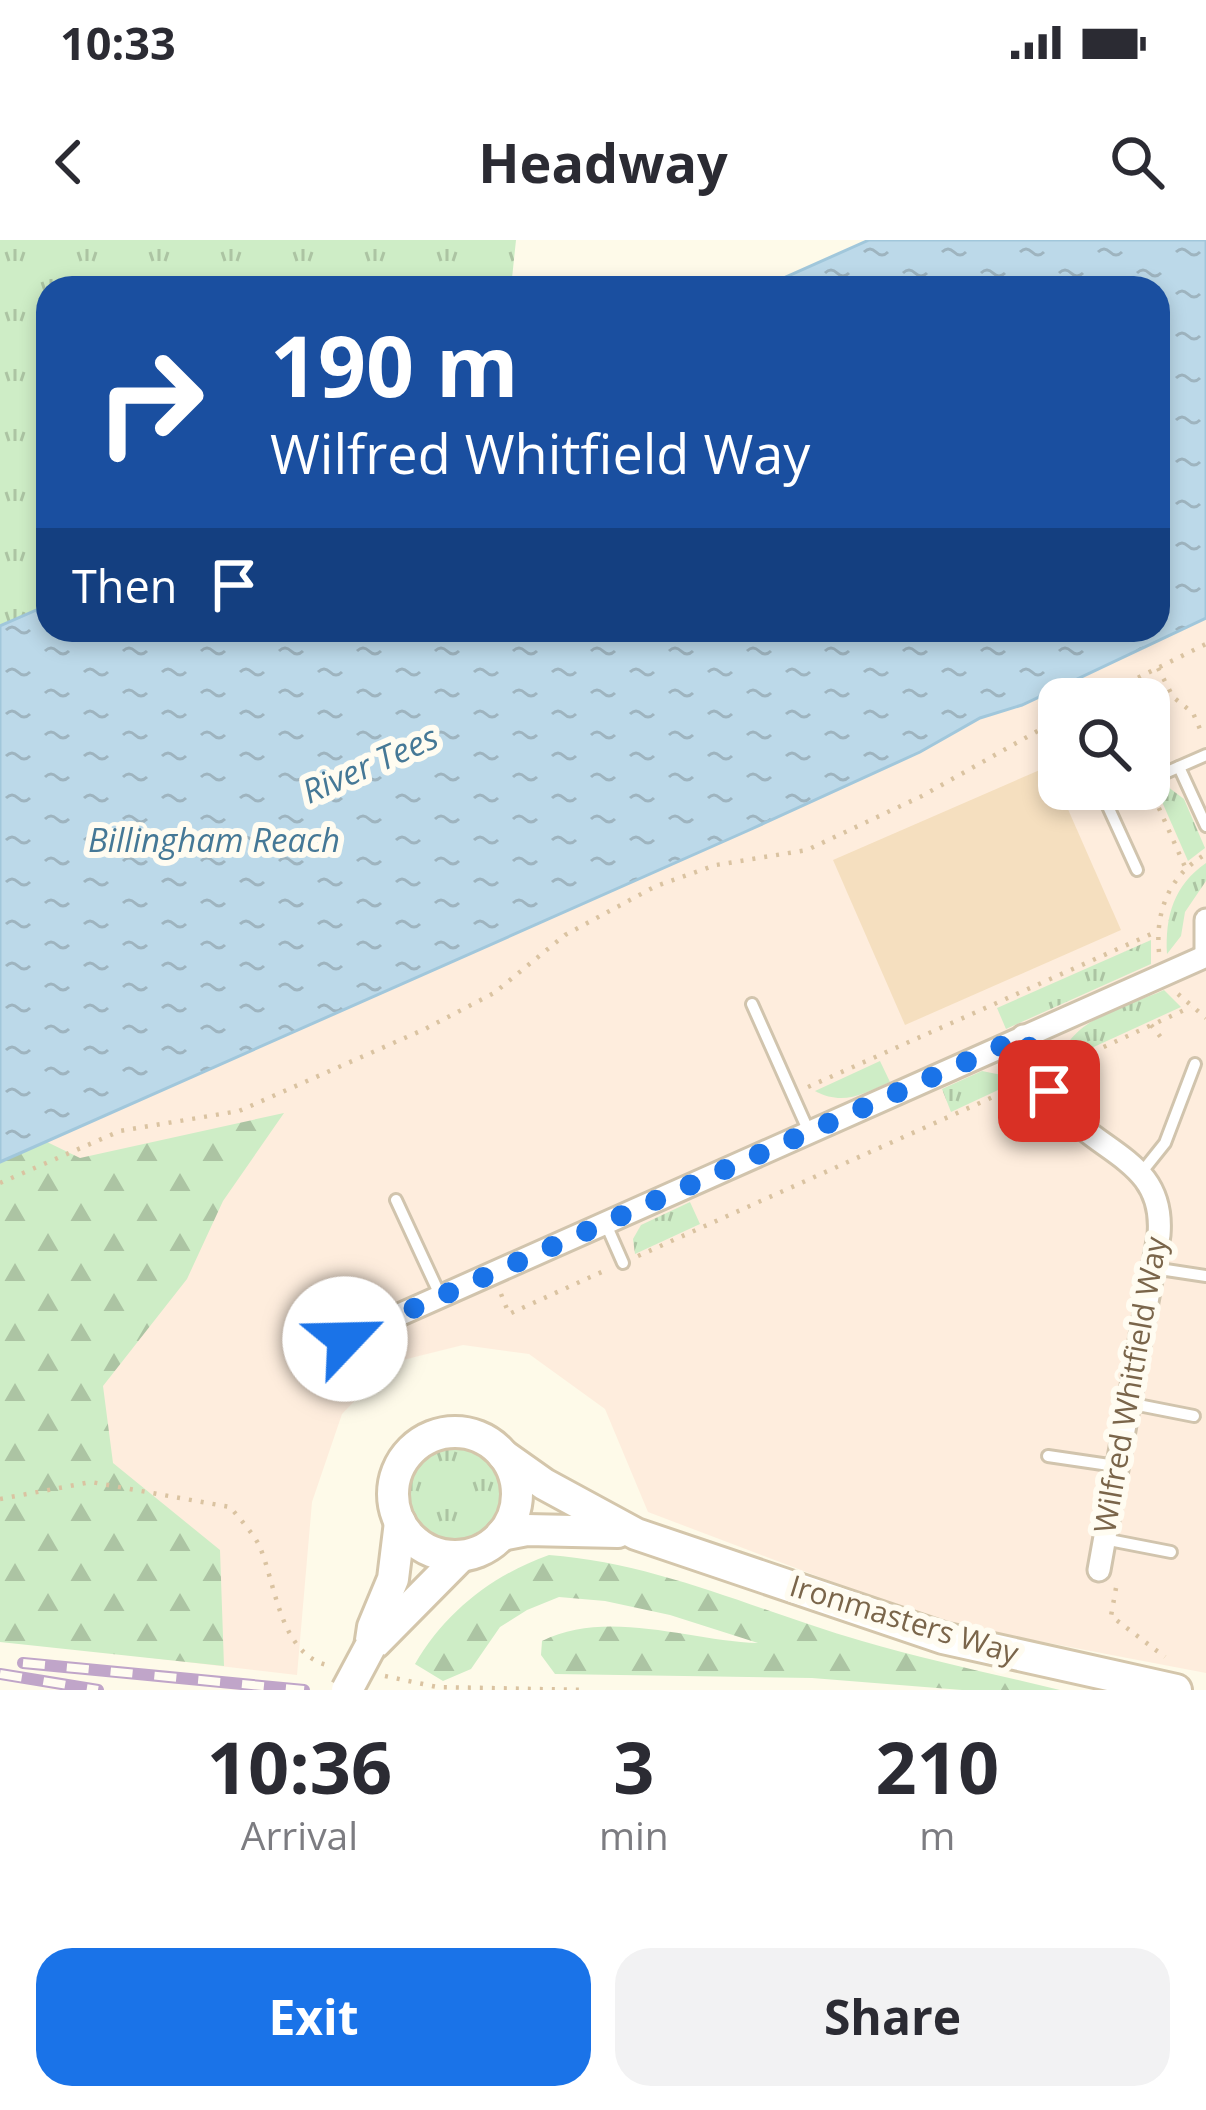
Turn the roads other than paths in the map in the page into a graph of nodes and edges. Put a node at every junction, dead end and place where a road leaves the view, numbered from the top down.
1 (1206, 755) edge
2 (1179, 767) junction
3 (1170, 773) edge
4 (1109, 810) edge
5 (1206, 826) edge
6 (1137, 870) dead end
7 (1206, 920) edge
8 (1206, 954) edge
9 (752, 1004) dead end
10 (1024, 1036) junction
11 (1196, 1064) dead end
12 (809, 1132) junction
13 (1141, 1173) junction
14 (396, 1200) dead end
15 (605, 1222) junction
16 (623, 1262) road end
17 (1153, 1268) junction
18 (1206, 1276) edge
19 (440, 1296) junction
20 (345, 1339) dead end
21 (1128, 1403) junction
22 (1194, 1416) dead end
23 (503, 1455) junction
24 (1048, 1456) dead end
25 (1117, 1467) junction
26 (400, 1522) junction
27 (635, 1534) junction
28 (502, 1535) junction
29 (1104, 1539) junction
30 (1171, 1552) dead end
31 (461, 1556) junction
32 (1108, 1575) road end
33 (374, 1661) junction
34 (343, 1678) edge
35 (1168, 1689) edge

1 - 2 lane
2 - 3 lane
2 - 5 lane
4 - 6 lane
7 - 8 street
8 - 10 street
9 - 12 lane
10 - 12 street
10 - 13 street
11 - 13 lane
12 - 15 street
13 - 17 street, Wilfred Whitfield Way
14 - 19 lane
15 - 16 lane
15 - 19 street
17 - 18 lane
17 - 21 street, Wilfred Whitfield Way
19 - 20 street
21 - 22 lane
21 - 25 street, Wilfred Whitfield Way
23 - 26 street, Ironmasters Way
23 - 27 street, Ironmasters Way
23 - 28 street
24 - 25 lane
25 - 29 street, Wilfred Whitfield Way
26 - 31 street
26 - 33 street, Ironmasters Way
27 - 28 street, Ironmasters Way
27 - 35 street, Ironmasters Way
28 - 31 street, Ironmasters Way
29 - 30 lane
29 - 32 street, Wilfred Whitfield Way
31 - 33 street, Ironmasters Way
33 - 34 street, Ironmasters Way, bridge

